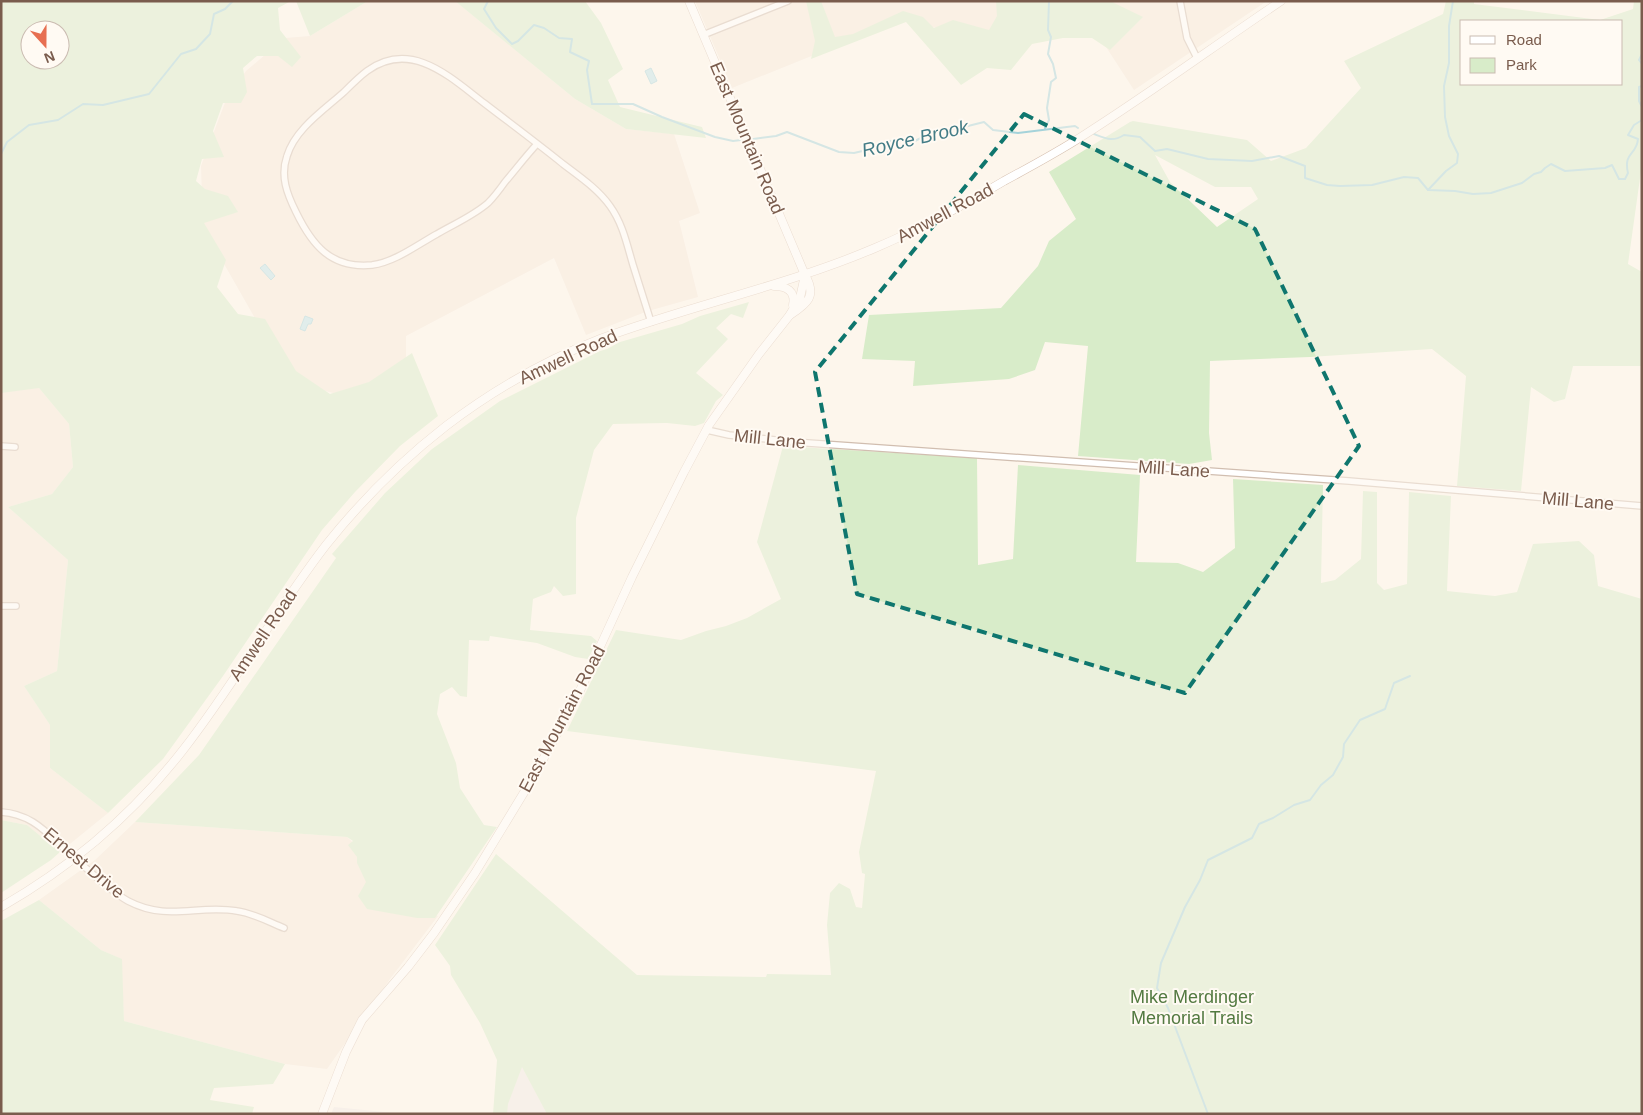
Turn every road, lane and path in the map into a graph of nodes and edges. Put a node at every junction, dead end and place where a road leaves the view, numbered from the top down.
1 (689, 1) edge
2 (788, 1) edge
3 (1180, 1) edge
4 (1281, 1) edge
5 (703, 35) junction
6 (1197, 58) junction
7 (537, 144) junction
8 (805, 275) junction
9 (769, 285) junction
10 (793, 308) junction
11 (789, 316) junction
12 (651, 322) junction
13 (707, 430) junction
14 (1, 446) edge
15 (15, 447) dead end
16 (1642, 506) edge
17 (1, 606) edge
18 (16, 606) dead end
19 (1, 812) edge
20 (75, 857) junction
21 (1, 908) edge
22 (284, 928) dead end
23 (322, 1114) edge

1 - 5 main road, East Mountain Road
2 - 5 street
3 - 6 street
4 - 6 main road, Amwell Road
5 - 8 main road, East Mountain Road
6 - 8 main road, Amwell Road
7 - 7 street
7 - 12 street
8 - 9 main road, Amwell Road
8 - 10 main road, East Mountain Road
8 - 11 main road, East Mountain Road
9 - 10 main road
9 - 12 main road, Amwell Road
10 - 11 main road, East Mountain Road
11 - 13 main road, East Mountain Road
12 - 20 main road, Amwell Road
13 - 16 street, Mill Lane
13 - 23 main road, East Mountain Road
14 - 15 street
17 - 18 street
19 - 20 street, Ernest Drive
20 - 21 main road, Amwell Road
20 - 22 street, Ernest Drive

